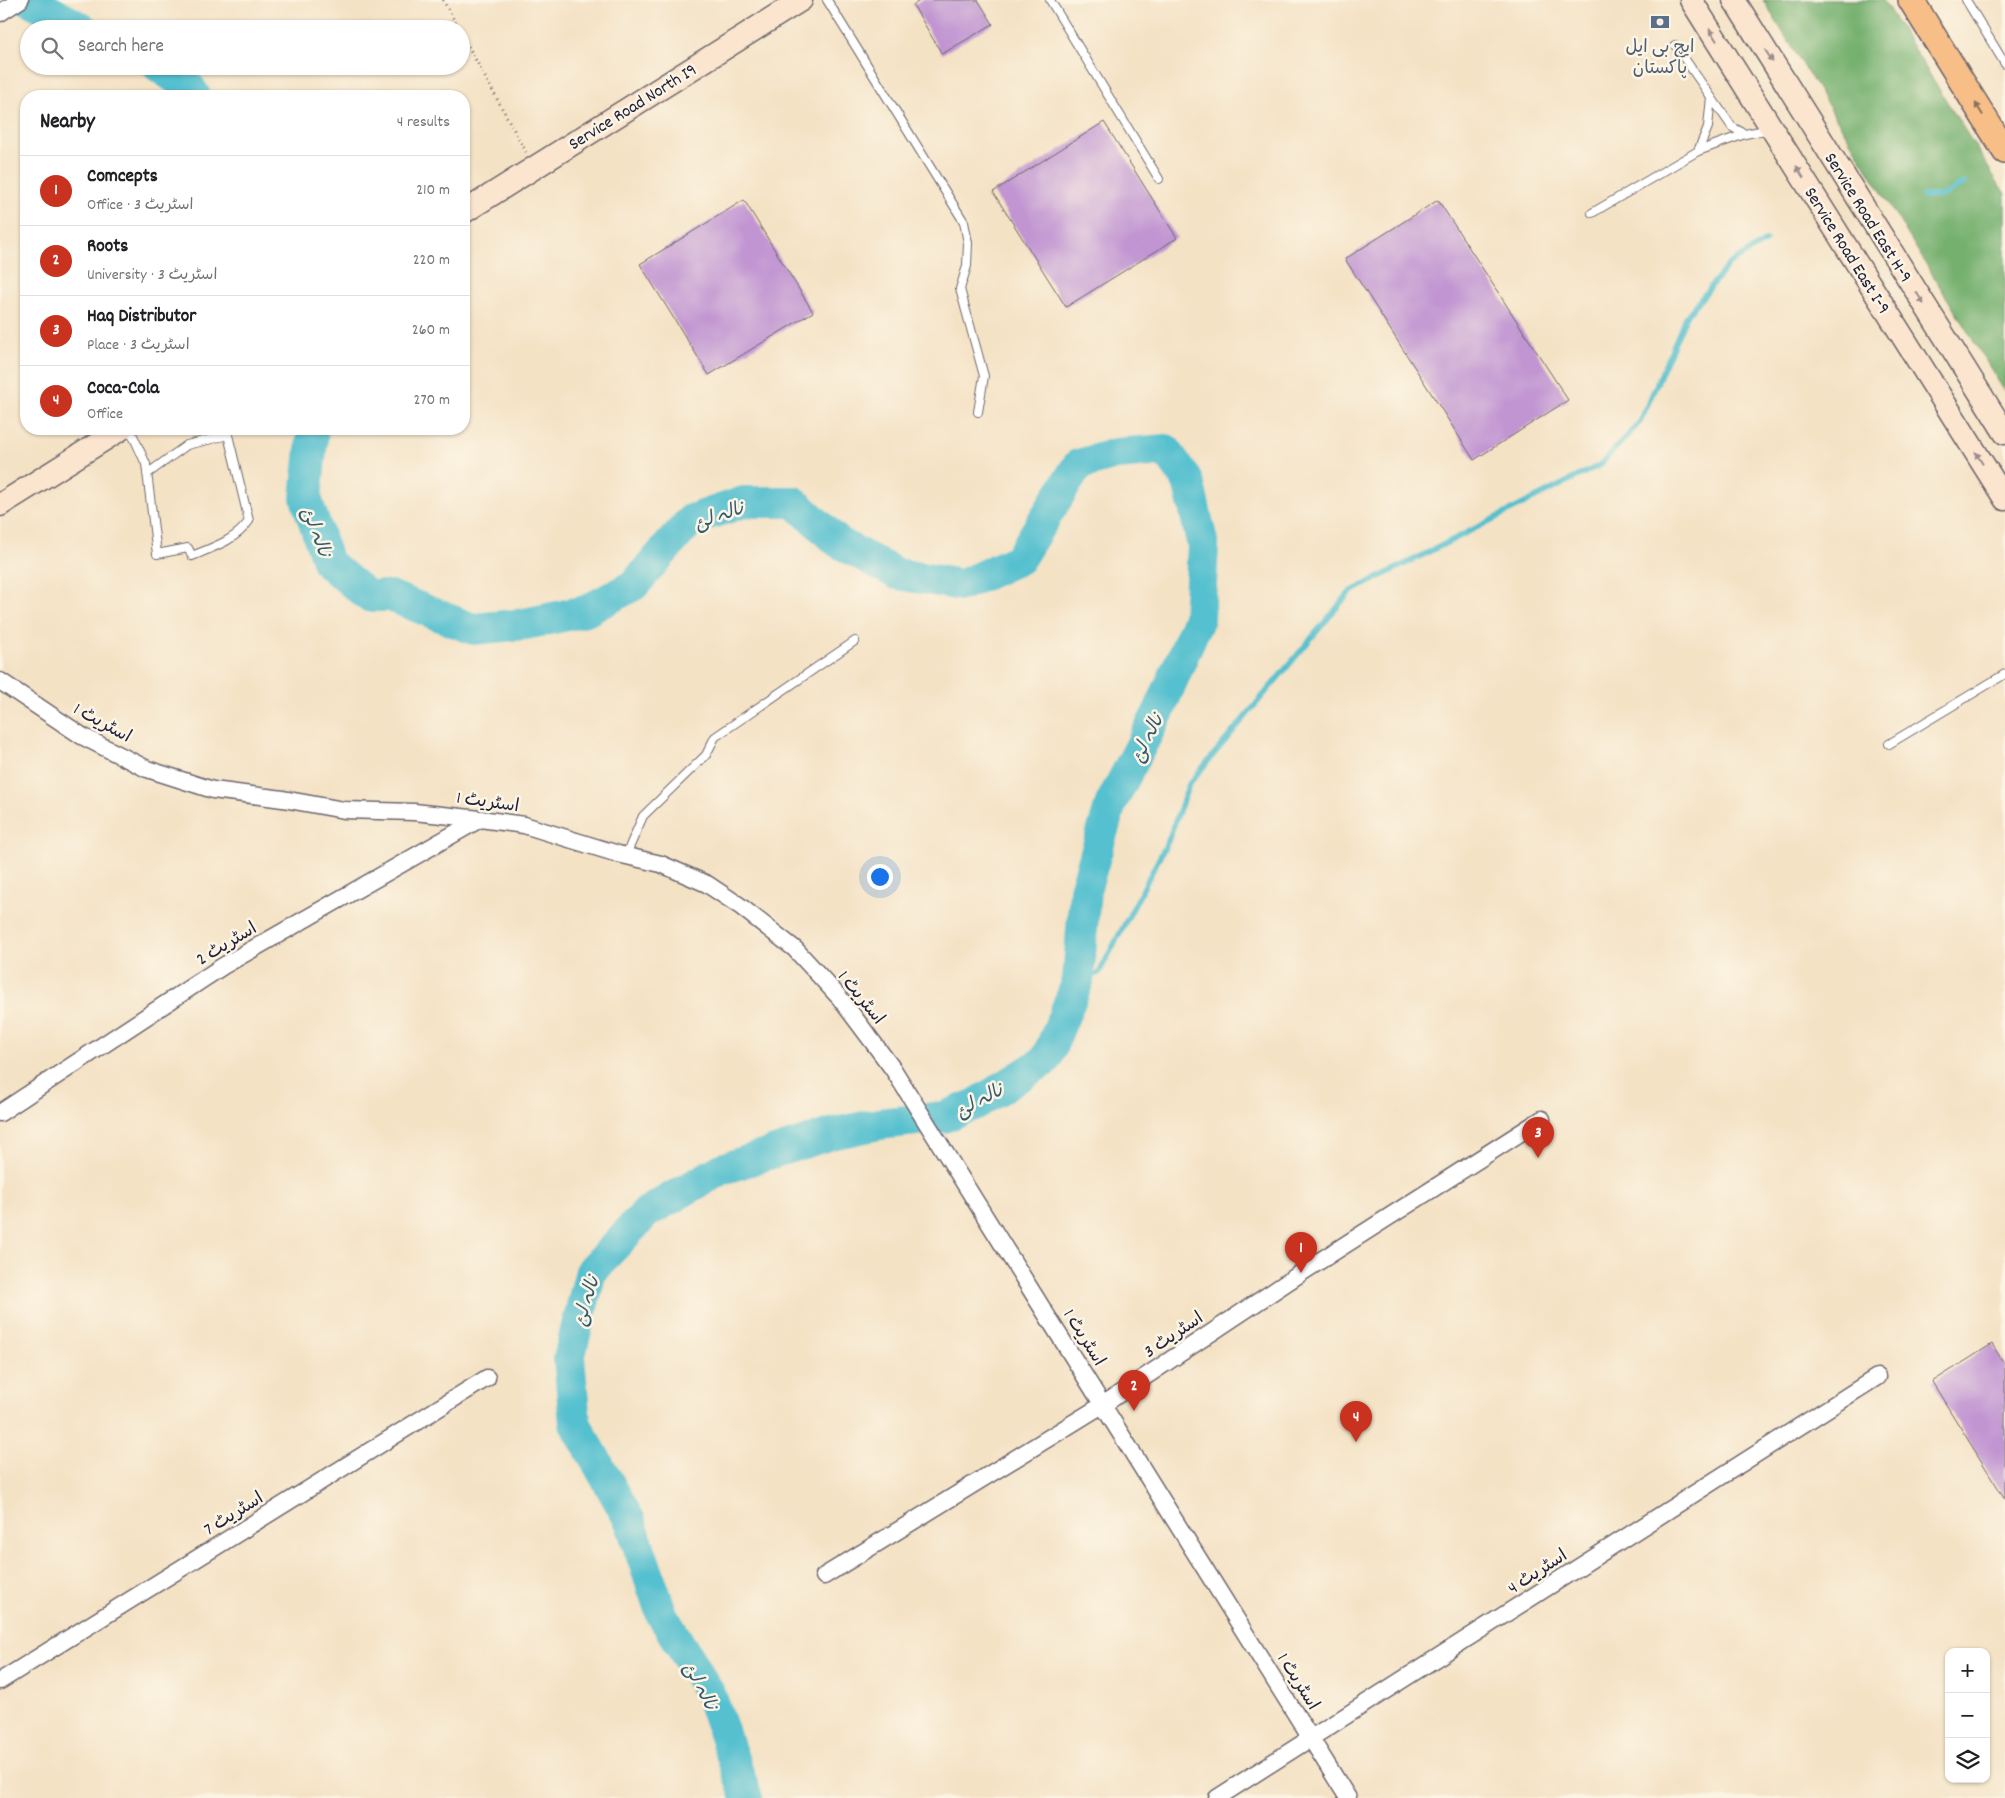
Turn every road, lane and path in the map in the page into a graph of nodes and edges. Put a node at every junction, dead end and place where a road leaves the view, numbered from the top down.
1 (20, 0) edge
2 (443, 0) edge
3 (801, 0) edge
4 (827, 0) edge
5 (1050, 0) edge
6 (1691, 0) edge
7 (1734, 0) edge
8 (1911, 0) edge
9 (1966, 0) edge
10 (0, 13) edge
11 (454, 20) edge
12 (1675, 45) dead end
13 (470, 50) edge
14 (2005, 64) edge
15 (1710, 97) junction
16 (1772, 129) junction
17 (1745, 134) junction
18 (1698, 151) junction
19 (2005, 151) edge
20 (534, 168) junction
21 (1159, 178) dead end
22 (470, 208) edge
23 (1592, 213) dead end
24 (978, 412) dead end
25 (2005, 432) edge
26 (111, 435) edge
27 (133, 435) edge
28 (147, 474) junction
29 (2005, 499) edge
30 (0, 505) edge
31 (855, 641) dead end
32 (2005, 674) edge
33 (0, 681) edge
34 (1889, 744) dead end
35 (480, 819) junction
36 (626, 856) junction
37 (0, 1114) edge
38 (1542, 1119) dead end
39 (1878, 1377) dead end
40 (487, 1378) dead end
41 (1104, 1404) junction
42 (824, 1576) dead end
43 (0, 1681) edge
44 (1311, 1739) junction
45 (1217, 1798) edge
46 (1348, 1798) edge

1 - 10 street
2 - 11 path
3 - 20 main road, Service Road North I9
4 - 24 lane
5 - 21 lane
16 -> 6 main road, Service Road East I-9
7 -> 25 main road, Service Road East H-9
19 -> 8 main road
9 - 14 lane
12 - 15 lane
13 - 20 path
15 - 17 lane
15 - 18 lane
16 - 17 lane
29 -> 16 main road, Service Road East I-9
17 - 18 lane
18 - 23 lane
20 - 22 main road, Service Road North I9
26 - 30 main road
27 - 28 lane
28 - 28 lane
31 - 36 lane
32 - 34 lane
33 - 35 street, اسٹریٹ 1
35 - 36 street, اسٹریٹ 1
35 - 37 street, اسٹریٹ 2
36 - 41 street, اسٹریٹ 1
38 - 41 street, اسٹریٹ 3
39 - 44 street, اسٹریٹ 4
40 - 43 street, اسٹریٹ 7
41 - 42 street, اسٹریٹ 3
41 - 44 street, اسٹریٹ 1
44 - 45 street, اسٹریٹ 4
44 - 46 street, اسٹریٹ 1

